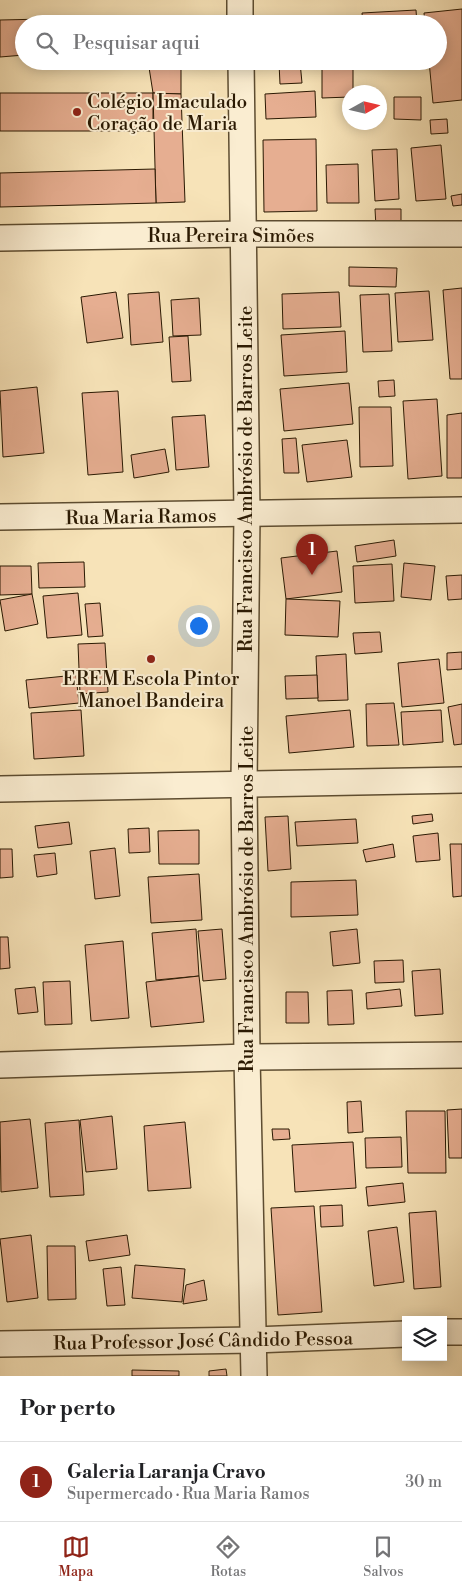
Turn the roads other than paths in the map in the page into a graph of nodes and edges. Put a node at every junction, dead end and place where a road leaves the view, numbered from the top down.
1 (240, 0) edge
2 (240, 15) edge
3 (241, 70) edge
4 (244, 234) junction
5 (462, 234) edge
6 (0, 238) edge
7 (462, 510) edge
8 (247, 514) junction
9 (0, 518) edge
10 (462, 780) edge
11 (244, 784) junction
12 (0, 789) edge
13 (462, 1055) edge
14 (246, 1057) junction
15 (0, 1065) edge
16 (447, 1332) edge
17 (462, 1332) edge
18 (402, 1334) edge
19 (254, 1340) junction
20 (0, 1344) edge
21 (254, 1376) edge

1 - 2 street
3 - 4 street, Rua Francisco Ambrósio de Barros Leite
4 - 5 street, Rua Pereira Simões
4 - 6 street, Rua Pereira Simões
4 - 8 street, Rua Francisco Ambrósio de Barros Leite
7 - 8 street, Rua Maria Ramos
8 - 9 street, Rua Maria Ramos
8 - 11 street, Rua Francisco Ambrósio de Barros Leite
10 - 11 street
11 - 12 street
11 - 14 street, Rua Francisco Ambrósio de Barros Leite
13 - 14 street
14 - 15 street
14 - 19 street, Rua Francisco Ambrósio de Barros Leite
16 - 17 street
18 - 19 street, Rua Professor José Cândido Pessoa
19 - 20 street, Rua Professor José Cândido Pessoa
19 - 21 street, Rua Francisco Ambrósio de Barros Leite

